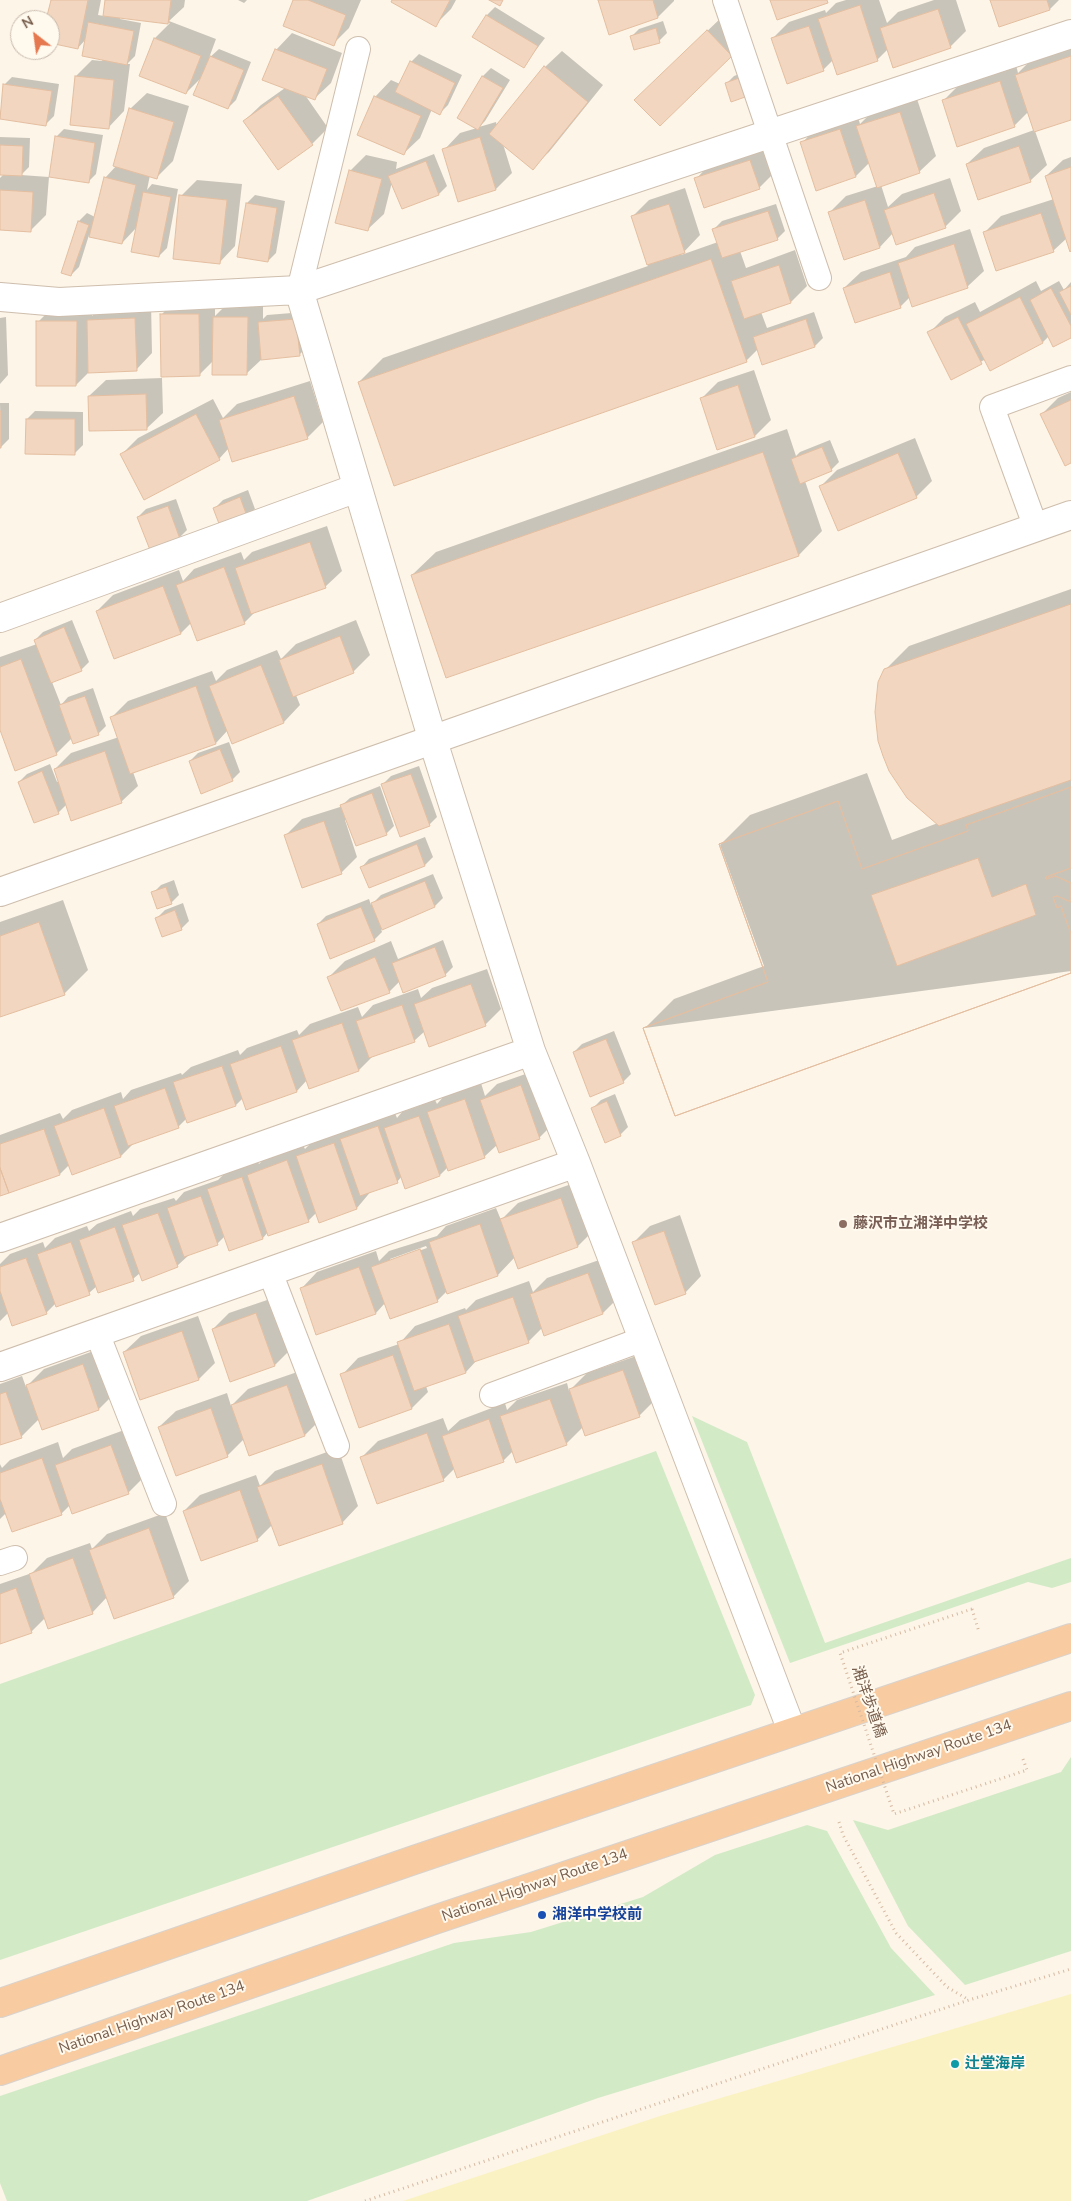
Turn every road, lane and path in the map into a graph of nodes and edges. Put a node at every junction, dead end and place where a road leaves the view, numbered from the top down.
1 (725, 0) edge
2 (1071, 34) edge
3 (358, 49) dead end
4 (771, 134) junction
5 (819, 278) dead end
6 (299, 290) junction
7 (0, 297) edge
8 (1071, 378) edge
9 (358, 488) junction
10 (1071, 515) edge
11 (1036, 528) junction
12 (0, 618) edge
13 (433, 741) junction
14 (0, 892) edge
15 (531, 1051) junction
16 (576, 1163) junction
17 (0, 1238) edge
18 (270, 1272) junction
19 (97, 1333) junction
20 (643, 1339) junction
21 (0, 1367) edge
22 (492, 1395) dead end
23 (337, 1446) dead end
24 (164, 1504) dead end
25 (972, 1609) dead end
26 (1071, 1638) edge
27 (1071, 1706) edge
28 (792, 1731) junction
29 (1027, 1770) dead end
30 (838, 1819) dead end
31 (1071, 1969) edge
32 (969, 2000) junction
33 (0, 2003) edge
34 (0, 2071) edge
35 (365, 2201) edge

1 - 4 lane
2 - 4 street
3 - 6 lane
4 - 5 lane
4 - 6 street
6 - 7 street
6 - 9 street
8 - 11 lane
9 - 12 street
9 - 13 street
10 - 11 street
11 - 13 street
13 - 14 street
13 - 15 street
15 - 16 street
15 - 17 street
16 - 18 street
16 - 20 street
18 - 19 street
18 - 23 lane
19 - 21 street
19 - 24 lane
20 - 22 lane
20 - 28 street
25 - 29 path, 湘洋歩道橋, bridge
26 - 28 highway
27 - 34 highway, National Highway Route 134
28 - 33 highway
30 - 32 path
31 - 32 path
32 - 35 path

